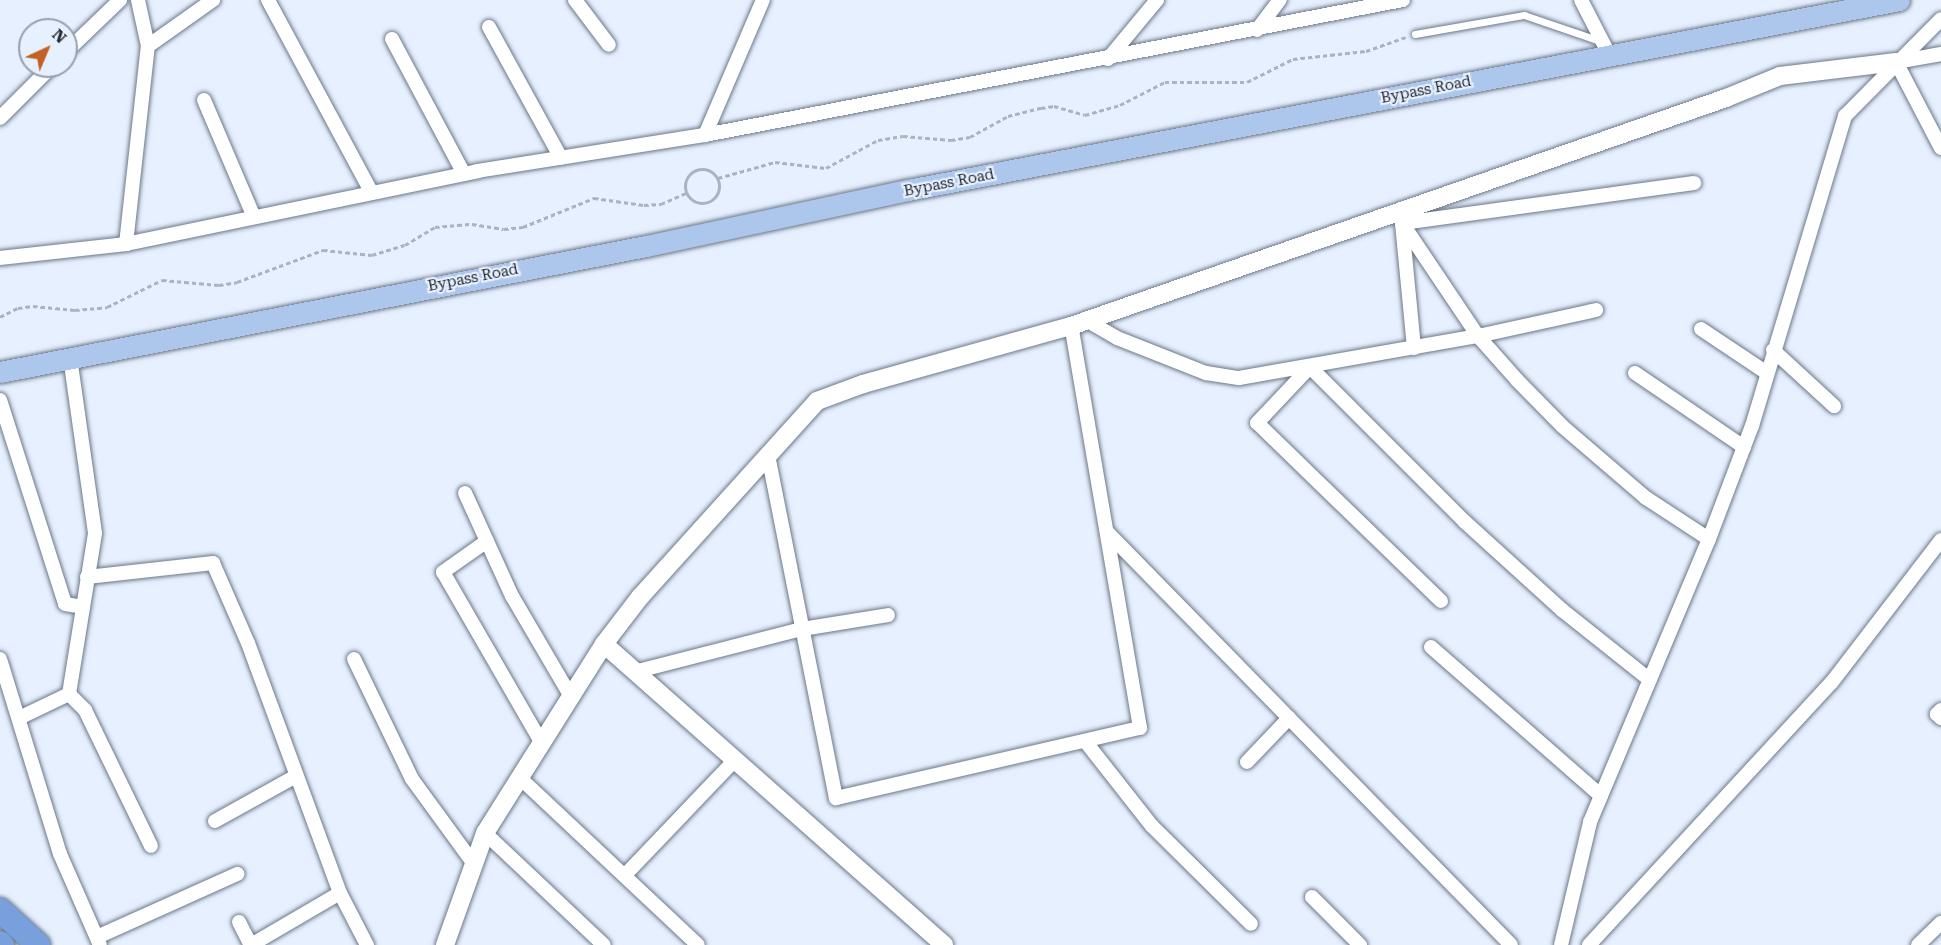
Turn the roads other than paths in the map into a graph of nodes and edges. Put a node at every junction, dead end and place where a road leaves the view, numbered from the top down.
1 (120, 0) edge
2 (138, 0) edge
3 (213, 0) edge
4 (268, 0) edge
5 (763, 0) edge
6 (1157, 0) edge
7 (1280, 0) edge
8 (1403, 0) edge
9 (1581, 0) edge
10 (1899, 0) edge
11 (583, 3) edge
12 (1379, 3) edge
13 (1827, 7) edge
14 (1941, 19) edge
15 (489, 27) dead end
16 (1257, 30) junction
17 (1415, 34) road end
18 (392, 39) dead end
19 (78, 40) edge
20 (609, 45) dead end
21 (148, 46) junction
22 (1607, 50) junction
23 (1941, 54) edge
24 (1108, 59) junction
25 (1896, 62) junction
26 (40, 78) edge
27 (204, 100) dead end
28 (0, 118) edge
29 (705, 135) junction
30 (1941, 148) edge
31 (561, 158) junction
32 (465, 174) junction
33 (1694, 183) dead end
34 (372, 193) junction
35 (254, 217) junction
36 (1401, 217) junction
37 (126, 244) junction
38 (0, 258) edge
39 (1596, 310) dead end
40 (1079, 323) junction
41 (1701, 329) dead end
42 (1478, 336) junction
43 (1414, 348) junction
44 (1773, 350) junction
45 (70, 358) junction
46 (1310, 367) junction
47 (0, 372) edge
48 (1635, 373) dead end
49 (1767, 373) junction
50 (0, 400) edge
51 (1834, 406) dead end
52 (1744, 447) junction
53 (768, 455) junction
54 (465, 493) dead end
55 (1108, 533) junction
56 (1709, 539) junction
57 (1941, 540) edge
58 (487, 542) junction
59 (87, 577) junction
60 (1441, 601) dead end
61 (83, 607) junction
62 (888, 615) dead end
63 (802, 629) junction
64 (604, 644) junction
65 (1431, 647) dead end
66 (0, 659) edge
67 (354, 659) dead end
68 (634, 672) junction
69 (1650, 680) junction
70 (69, 694) junction
71 (570, 695) junction
72 (1941, 710) edge
73 (19, 718) junction
74 (1289, 718) junction
75 (1941, 718) edge
76 (1085, 741) junction
77 (541, 742) junction
78 (735, 760) junction
79 (1247, 762) dead end
80 (296, 776) junction
81 (519, 777) junction
82 (1601, 796) junction
83 (215, 820) dead end
84 (485, 833) junction
85 (151, 846) dead end
86 (474, 864) junction
87 (237, 874) dead end
88 (626, 874) junction
89 (340, 893) junction
90 (1312, 897) dead end
91 (0, 910) edge
92 (239, 922) dead end
93 (1941, 923) edge
94 (1251, 924) dead end
95 (98, 941) edge
96 (250, 944) edge
97 (38, 945) edge
98 (367, 945) edge
99 (445, 945) edge
100 (604, 945) edge
101 (698, 945) edge
102 (944, 945) edge
103 (1360, 945) edge
104 (1511, 945) edge
105 (1561, 945) edge
106 (1589, 945) edge
107 (1918, 945) edge

1 - 19 street
2 - 21 street
3 - 21 street
4 - 34 street
5 - 29 street
6 - 24 street
7 - 16 street
8 - 12 street
9 - 22 street
10 - 13 main road, Bypass Road
11 - 20 street
12 - 16 street
13 - 22 main road, Bypass Road
14 - 25 street
15 - 31 street
16 - 24 street
17 - 22 lane
18 - 32 street
21 - 37 street
22 - 45 main road, Bypass Road
23 - 25 street
24 - 29 street
25 - 30 street
25 - 36 street
25 - 44 street
26 - 28 street
27 - 35 street
29 - 31 street
31 - 32 street
32 - 34 street
33 - 36 street
34 - 35 street
35 - 37 street
36 - 40 street
36 - 42 street
36 - 43 street
37 - 38 street
39 - 42 street
40 - 46 street
40 - 53 street
40 - 55 street
41 - 49 street
42 - 43 street
42 - 56 street
43 - 46 street
44 - 49 street
44 - 51 street
45 - 47 main road, Bypass Road
45 - 59 street
46 - 60 street
46 - 69 street
48 - 52 street
49 - 52 street
50 - 61 street
52 - 56 street
53 - 63 street
53 - 64 street
54 - 58 street
55 - 74 street
55 - 76 street
56 - 69 street
57 - 106 street
58 - 71 street
58 - 77 street
59 - 61 street
59 - 80 street
61 - 70 street
62 - 63 street
63 - 68 street
63 - 76 street
64 - 68 street
64 - 71 street
65 - 82 street
66 - 73 street
67 - 86 street
68 - 78 street
69 - 82 street
70 - 73 street
70 - 85 street
71 - 77 street
72 - 75 street
73 - 95 street
74 - 79 street
74 - 104 street
76 - 94 street
77 - 81 street
78 - 88 street
78 - 102 street
80 - 83 street
80 - 89 street
81 - 84 street
81 - 88 street
82 - 105 street
84 - 86 street
84 - 100 street
86 - 99 street
87 - 95 street
88 - 101 street
89 - 96 street
89 - 98 street
90 - 103 street
91 - 97 highway
92 - 96 street
93 - 107 street

